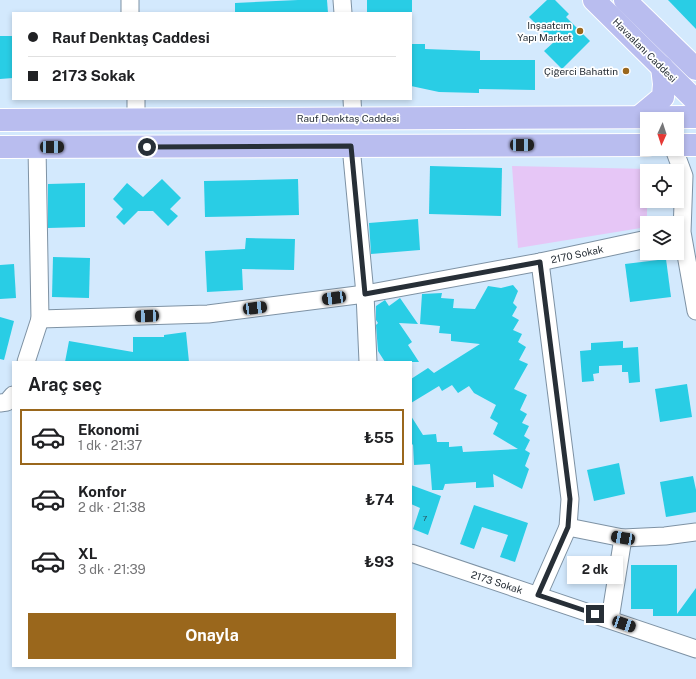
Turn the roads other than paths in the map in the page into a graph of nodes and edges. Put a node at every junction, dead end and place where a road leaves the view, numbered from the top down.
1 (130, 0) edge
2 (342, 0) edge
3 (594, 0) edge
4 (624, 0) edge
5 (130, 12) edge
6 (343, 12) edge
7 (662, 67) junction
8 (696, 69) edge
9 (696, 101) edge
10 (136, 109) edge
11 (353, 109) edge
12 (639, 117) junction
13 (696, 117) edge
14 (0, 120) edge
15 (640, 145) edge
16 (696, 145) edge
17 (351, 146) junction
18 (684, 146) edge
19 (0, 147) edge
20 (37, 147) junction
21 (684, 147) edge
22 (696, 150) edge
23 (677, 156) edge
24 (681, 216) edge
25 (640, 241) edge
26 (684, 252) edge
27 (540, 262) junction
28 (365, 294) junction
29 (696, 311) edge
30 (40, 319) junction
31 (26, 361) edge
32 (368, 361) edge
33 (12, 395) edge
34 (0, 402) edge
35 (568, 527) junction
36 (696, 532) edge
37 (623, 538) junction
38 (412, 553) edge
39 (538, 595) junction
40 (610, 619) junction
41 (696, 649) edge

1 - 5 street
2 - 6 street
3 - 7 main road, Havaalanı Caddesi
4 - 8 main road, Havaalanı Caddesi
7 - 9 main road, Havaalanı Caddesi
7 - 12 main road
10 - 11 main road, Rauf Denktaş Caddesi
10 - 14 main road, Rauf Denktaş Caddesi
11 - 12 main road, Rauf Denktaş Caddesi
12 - 13 main road, Rauf Denktaş Caddesi
15 - 17 main road
16 - 18 main road
17 - 20 main road
17 - 28 street
19 - 20 main road
20 - 30 street
21 - 22 street
23 - 24 street
25 - 27 street, 2170 Sokak
26 - 29 street
27 - 28 street, 2170 Sokak
27 - 35 street
28 - 30 street, 2170 Sokak
28 - 32 street
30 - 31 street
33 - 34 street
35 - 37 street
35 - 39 street
36 - 37 street
37 - 40 street
38 - 39 street, 2173 Sokak
39 - 40 street, 2173 Sokak
40 - 41 street, 2173 Sokak

